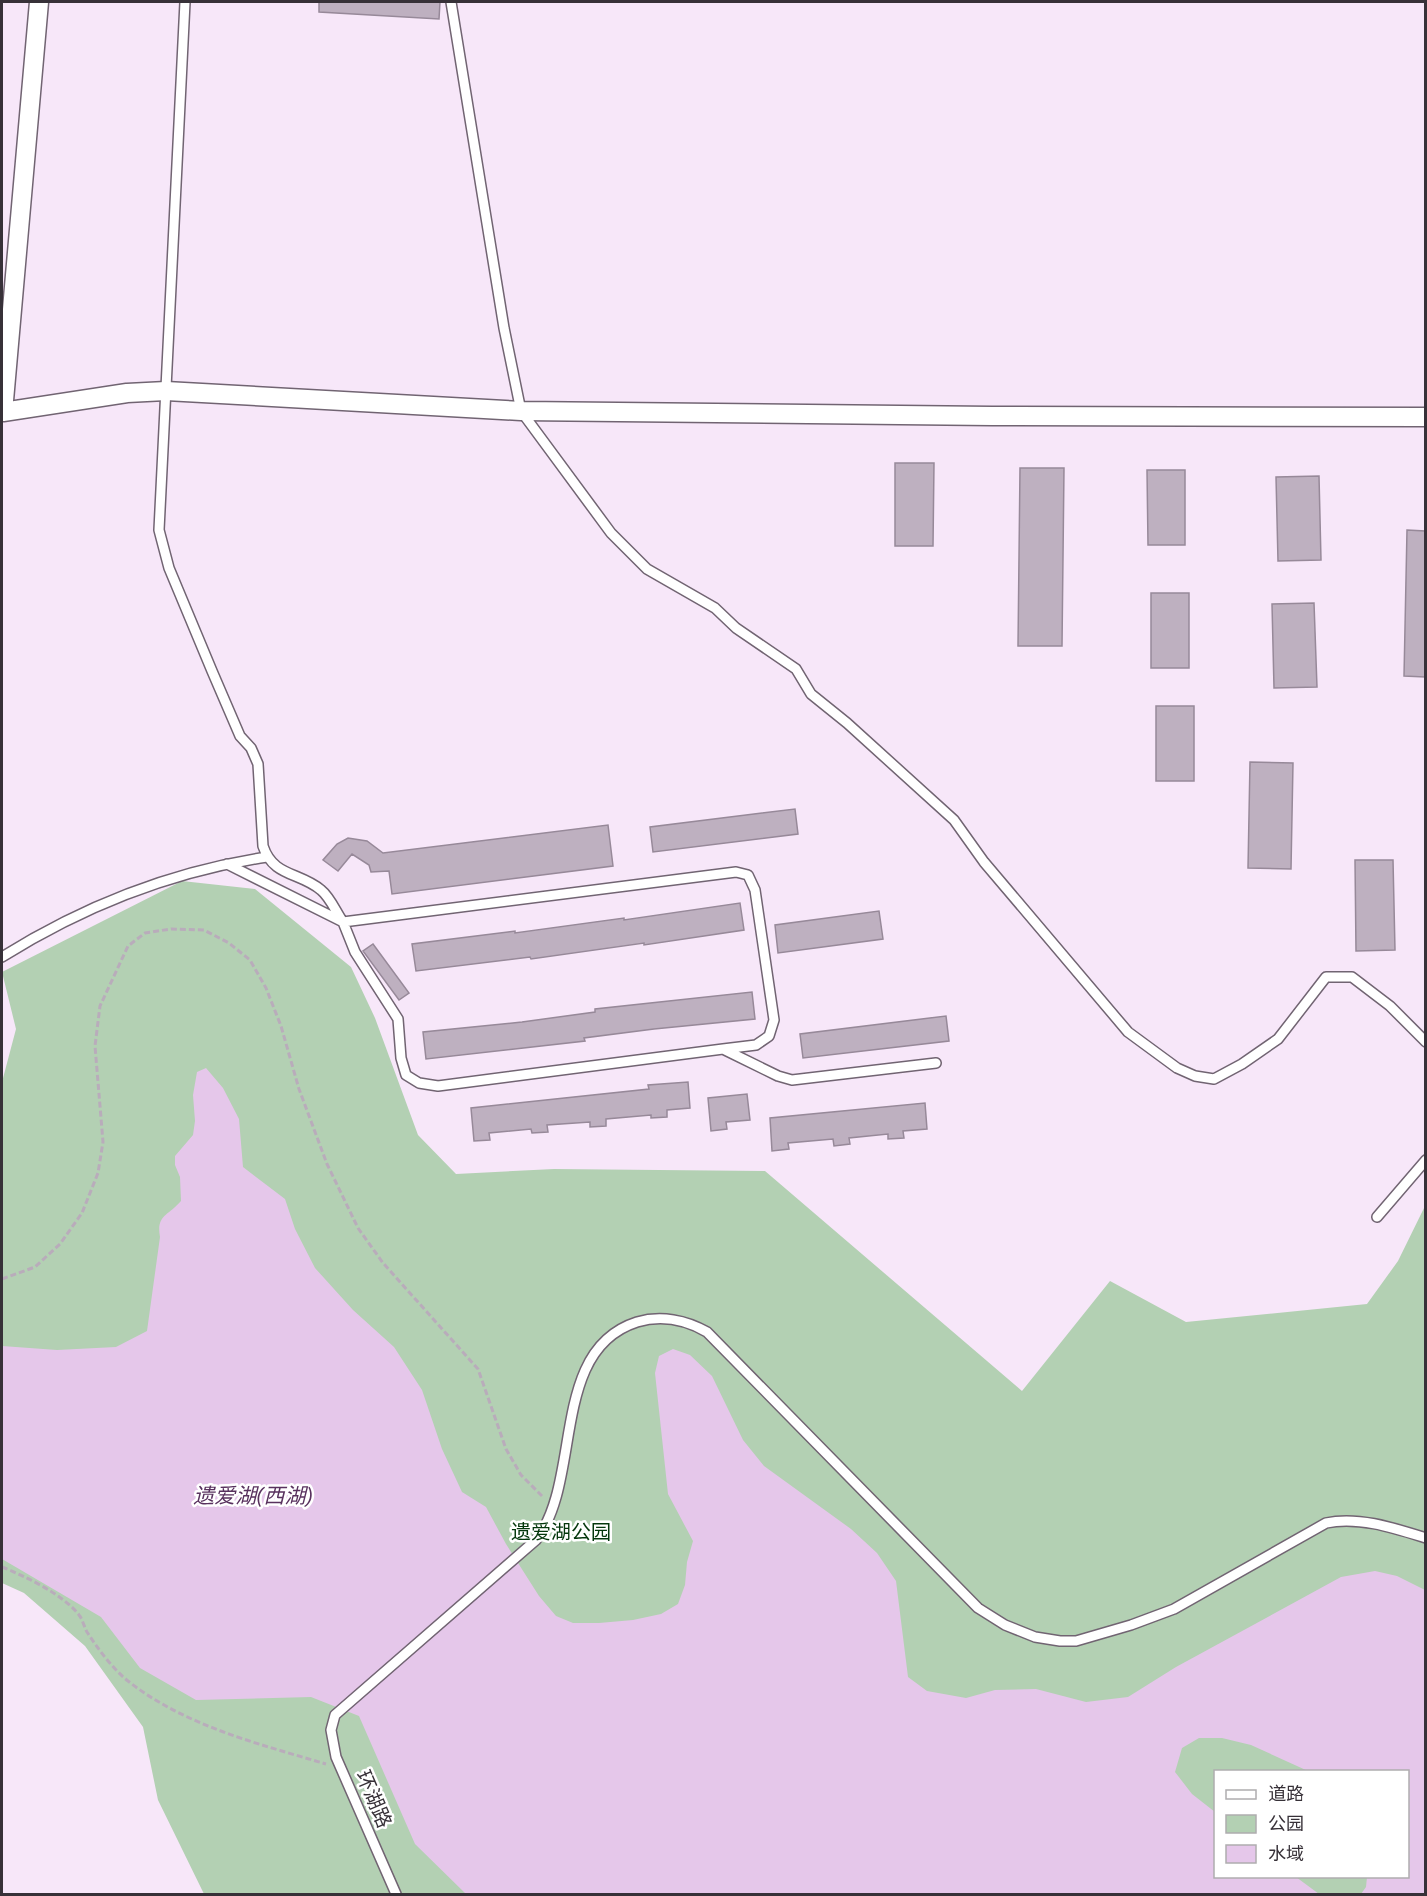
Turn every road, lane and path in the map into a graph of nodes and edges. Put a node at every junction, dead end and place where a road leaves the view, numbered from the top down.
1 (39, 2) edge
2 (185, 2) edge
3 (452, 2) edge
4 (166, 391) junction
5 (521, 411) junction
6 (1425, 417) edge
7 (267, 857) junction
8 (226, 864) junction
9 (343, 922) junction
10 (2, 957) edge
11 (1425, 1042) edge
12 (723, 1049) junction
13 (936, 1063) dead end
14 (1425, 1160) edge
15 (1377, 1217) dead end
16 (2, 1280) edge
17 (553, 1505) junction
18 (1425, 1538) edge
19 (2, 1567) edge
20 (341, 1769) junction
21 (396, 1894) edge

1 - 4 street
2 - 4 lane
3 - 5 lane
4 - 5 street
4 - 7 lane
5 - 6 street
5 - 11 lane
7 - 8 lane
7 - 9 lane
8 - 9 lane
8 - 10 lane
9 - 12 lane
9 - 12 lane
12 - 13 lane
14 - 15 lane
16 - 17 path
17 - 18 lane
17 - 20 lane, 环湖路
19 - 20 path
20 - 21 lane, 环湖路

